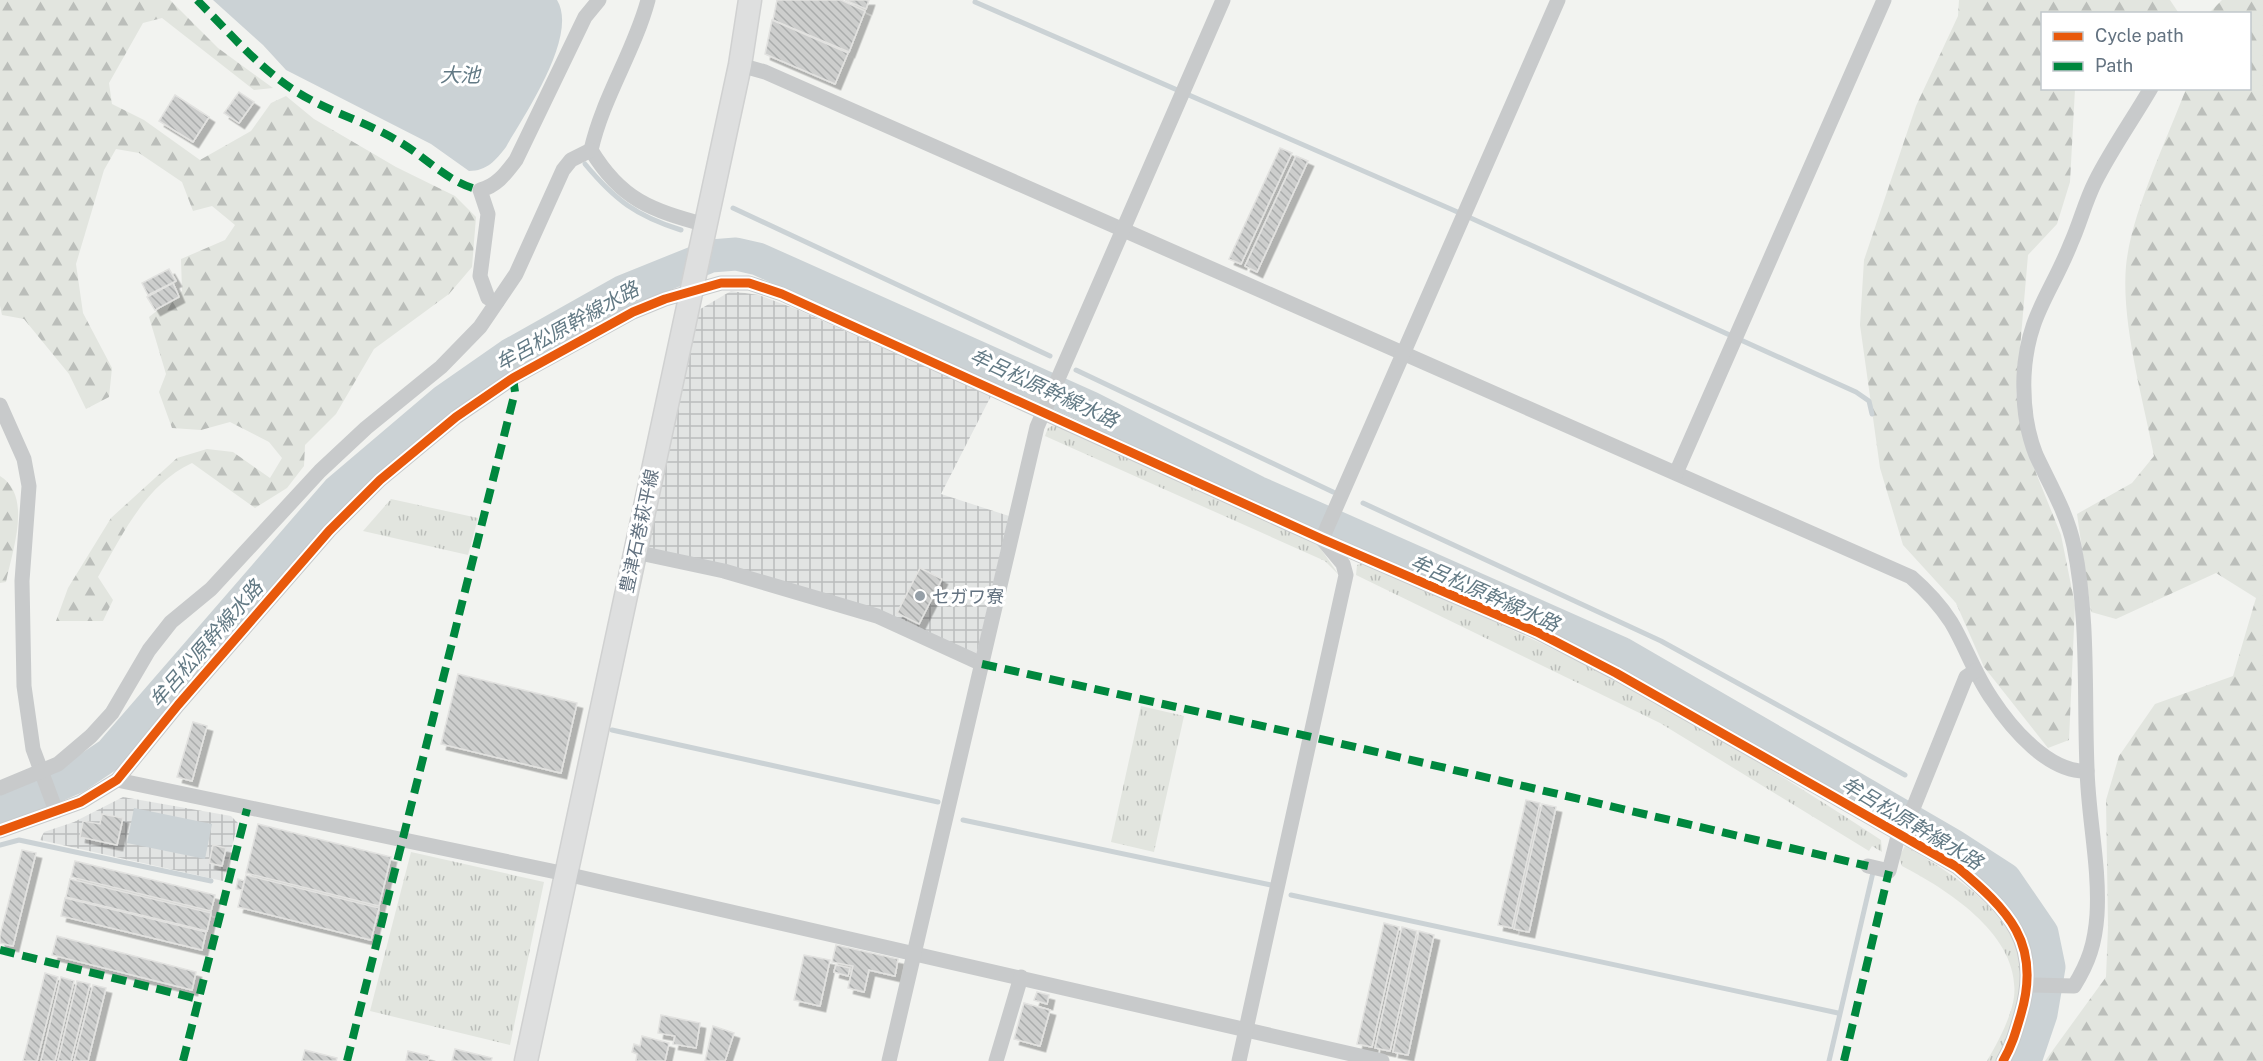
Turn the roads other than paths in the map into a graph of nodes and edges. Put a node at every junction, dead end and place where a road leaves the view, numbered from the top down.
1 (599, 0) edge
2 (648, 0) edge
3 (750, 0) edge
4 (1222, 0) edge
5 (1558, 0) edge
6 (1884, 0) edge
7 (740, 65) junction
8 (2150, 90) edge
9 (591, 150) junction
10 (705, 228) junction
11 (1122, 229) junction
12 (693, 285) junction
13 (497, 302) junction
14 (1402, 351) junction
15 (0, 405) edge
16 (1044, 411) junction
17 (1676, 473) junction
18 (1323, 536) junction
19 (635, 552) junction
20 (982, 664) junction
21 (1975, 670) junction
22 (2087, 771) junction
23 (41, 775) junction
24 (117, 780) junction
25 (0, 788) edge
26 (54, 805) junction
27 (0, 831) edge
28 (1899, 832) junction
29 (1875, 868) dead end
30 (566, 874) junction
31 (915, 953) junction
32 (1021, 977) junction
33 (2033, 985) junction
34 (1246, 1030) junction
35 (526, 1061) edge
36 (889, 1061) edge
37 (996, 1061) edge
38 (1239, 1061) edge
39 (1382, 1061) edge
40 (2003, 1061) edge

1 - 13 street
2 - 9 street
3 - 7 main road, 豊津石巻萩平線
4 - 11 street
5 - 14 street
6 - 17 street
7 - 10 main road, 豊津石巻萩平線
7 - 11 street
8 - 22 street
9 - 10 street
9 - 13 street
10 - 12 main road, 豊津石巻萩平線
11 - 14 street
11 - 16 street
12 - 16 street
12 - 19 main road, 豊津石巻萩平線
12 - 24 street
13 - 23 street
14 - 17 street
14 - 18 street
15 - 23 street
16 - 18 street
16 - 20 street
17 - 21 street
18 - 28 street
18 - 34 street
19 - 20 street
19 - 30 main road, 豊津石巻萩平線
20 - 31 street
21 - 22 street
21 - 28 street
22 - 33 street
23 - 25 street
23 - 26 street
24 - 26 street
24 - 30 street
26 - 27 street
28 - 29 street
28 - 33 street
30 - 31 street
30 - 35 main road, 豊津石巻萩平線
31 - 32 street
31 - 36 street
32 - 34 street
32 - 37 street
33 - 40 street
34 - 38 street
34 - 39 street

